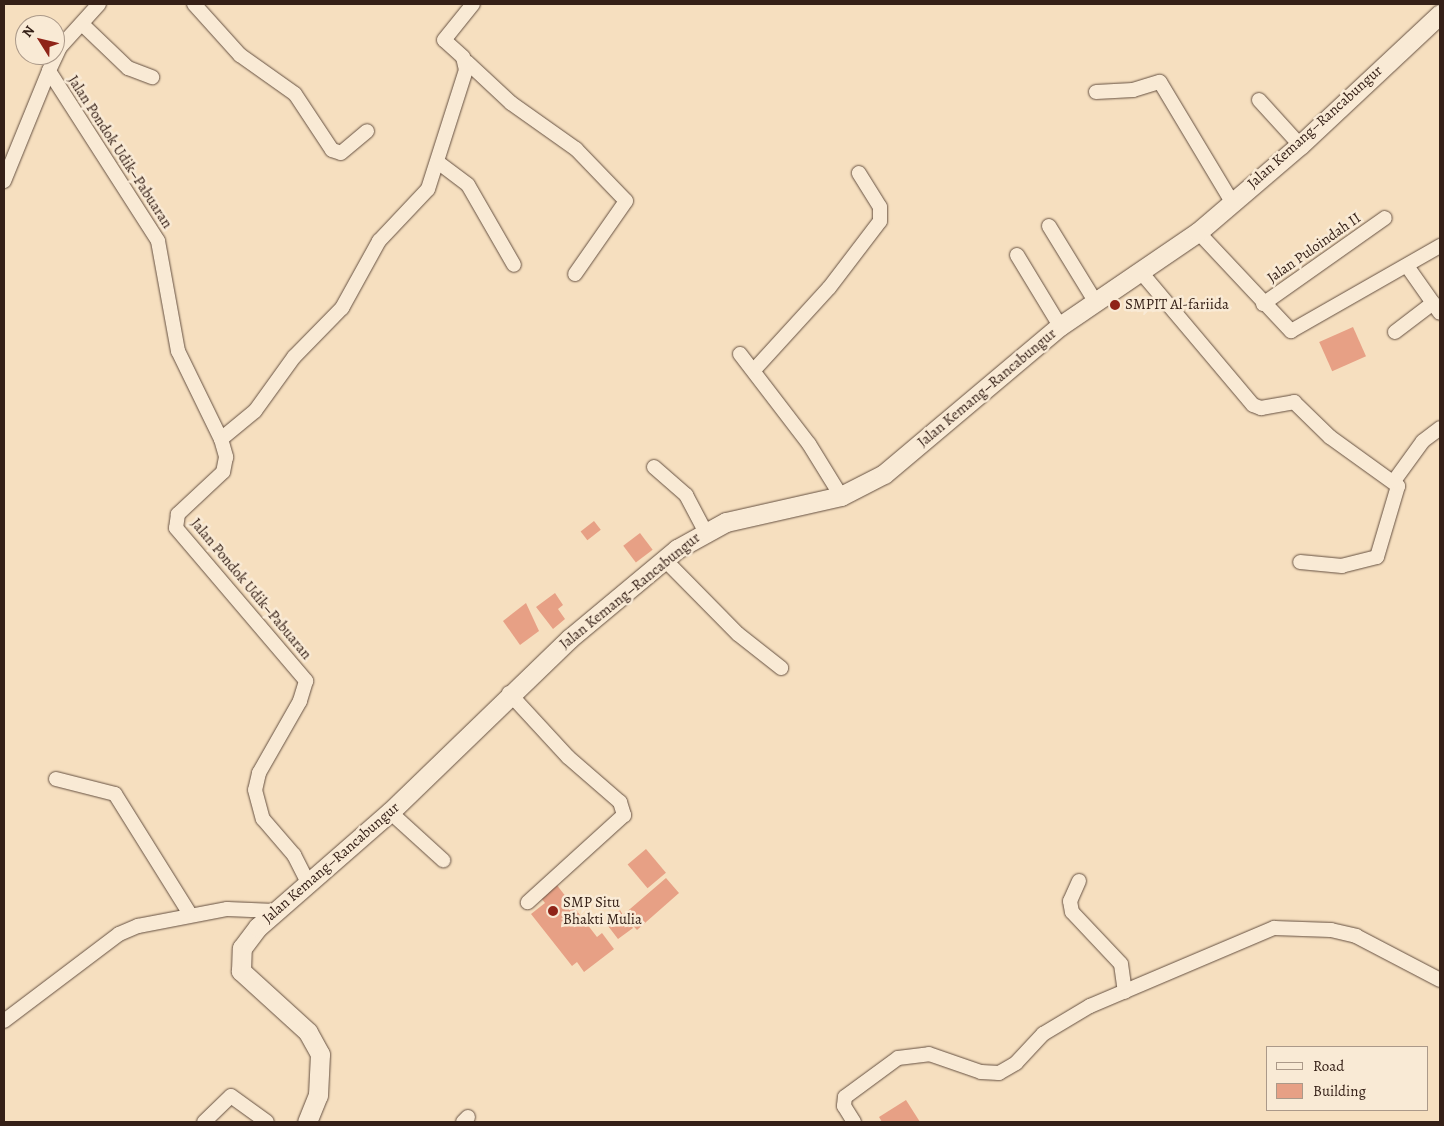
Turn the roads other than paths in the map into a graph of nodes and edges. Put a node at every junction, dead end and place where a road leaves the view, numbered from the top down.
1 (99, 4) edge
2 (194, 4) edge
3 (473, 4) edge
4 (1440, 14) edge
5 (82, 24) junction
6 (467, 62) junction
7 (49, 71) junction
8 (152, 77) dead end
9 (1096, 92) dead end
10 (1259, 100) dead end
11 (367, 131) dead end
12 (1300, 144) junction
13 (439, 163) junction
14 (859, 174) dead end
15 (4, 181) edge
16 (1230, 200) junction
17 (1384, 218) dead end
18 (1049, 226) dead end
19 (1198, 232) junction
20 (1440, 246) edge
21 (1017, 255) dead end
22 (514, 264) dead end
23 (1407, 266) junction
24 (1140, 271) junction
25 (575, 274) dead end
26 (1094, 301) junction
27 (1263, 304) junction
28 (1437, 308) edge
29 (1060, 326) junction
30 (1395, 332) dead end
31 (740, 354) dead end
32 (754, 370) junction
33 (1440, 428) edge
34 (221, 439) junction
35 (654, 467) dead end
36 (1394, 481) junction
37 (841, 496) junction
38 (705, 531) junction
39 (665, 560) junction
40 (1300, 562) dead end
41 (781, 668) dead end
42 (509, 693) junction
43 (56, 779) dead end
44 (390, 812) junction
45 (442, 860) dead end
46 (307, 880) junction
47 (1079, 881) dead end
48 (528, 902) dead end
49 (275, 911) junction
50 (190, 914) junction
51 (1440, 980) edge
52 (1125, 992) junction
53 (4, 1021) edge
54 (204, 1122) edge
55 (267, 1122) edge
56 (308, 1122) edge
57 (854, 1122) edge

1 - 5 street, Jalan Pondok Udik–Pabuaran
2 - 11 street
3 - 6 street
4 - 12 street, Jalan Kemang–Rancabungur
5 - 7 street, Jalan Pondok Udik–Pabuaran
5 - 8 street
6 - 13 street
6 - 25 street
7 - 15 street
7 - 34 street, Jalan Pondok Udik–Pabuaran
9 - 16 street
10 - 12 street
12 - 16 street, Jalan Kemang–Rancabungur
13 - 22 street
13 - 34 street
14 - 32 street
16 - 19 street, Jalan Kemang–Rancabungur
17 - 27 street, Jalan Puloindah II
18 - 26 street
19 - 24 street, Jalan Kemang–Rancabungur
19 - 27 street
20 - 23 street
21 - 29 street
23 - 27 street
23 - 28 street
24 - 26 street, Jalan Kemang–Rancabungur
24 - 36 street
26 - 29 street, Jalan Kemang–Rancabungur
28 - 30 street
29 - 37 street, Jalan Kemang–Rancabungur
31 - 32 street
32 - 37 street
33 - 36 street
34 - 46 street, Jalan Pondok Udik–Pabuaran
35 - 38 street
36 - 40 street
37 - 38 street, Jalan Kemang–Rancabungur
38 - 39 street, Jalan Kemang–Rancabungur
39 - 41 street
39 - 42 street, Jalan Kemang–Rancabungur
42 - 44 street, Jalan Kemang–Rancabungur
42 - 48 street
43 - 50 street
44 - 45 street
44 - 46 street, Jalan Kemang–Rancabungur
46 - 49 street, Jalan Kemang–Rancabungur
47 - 52 street
49 - 50 street
49 - 56 street, Jalan Kemang–Rancabungur
50 - 53 street
51 - 52 street
52 - 57 street
54 - 55 street

